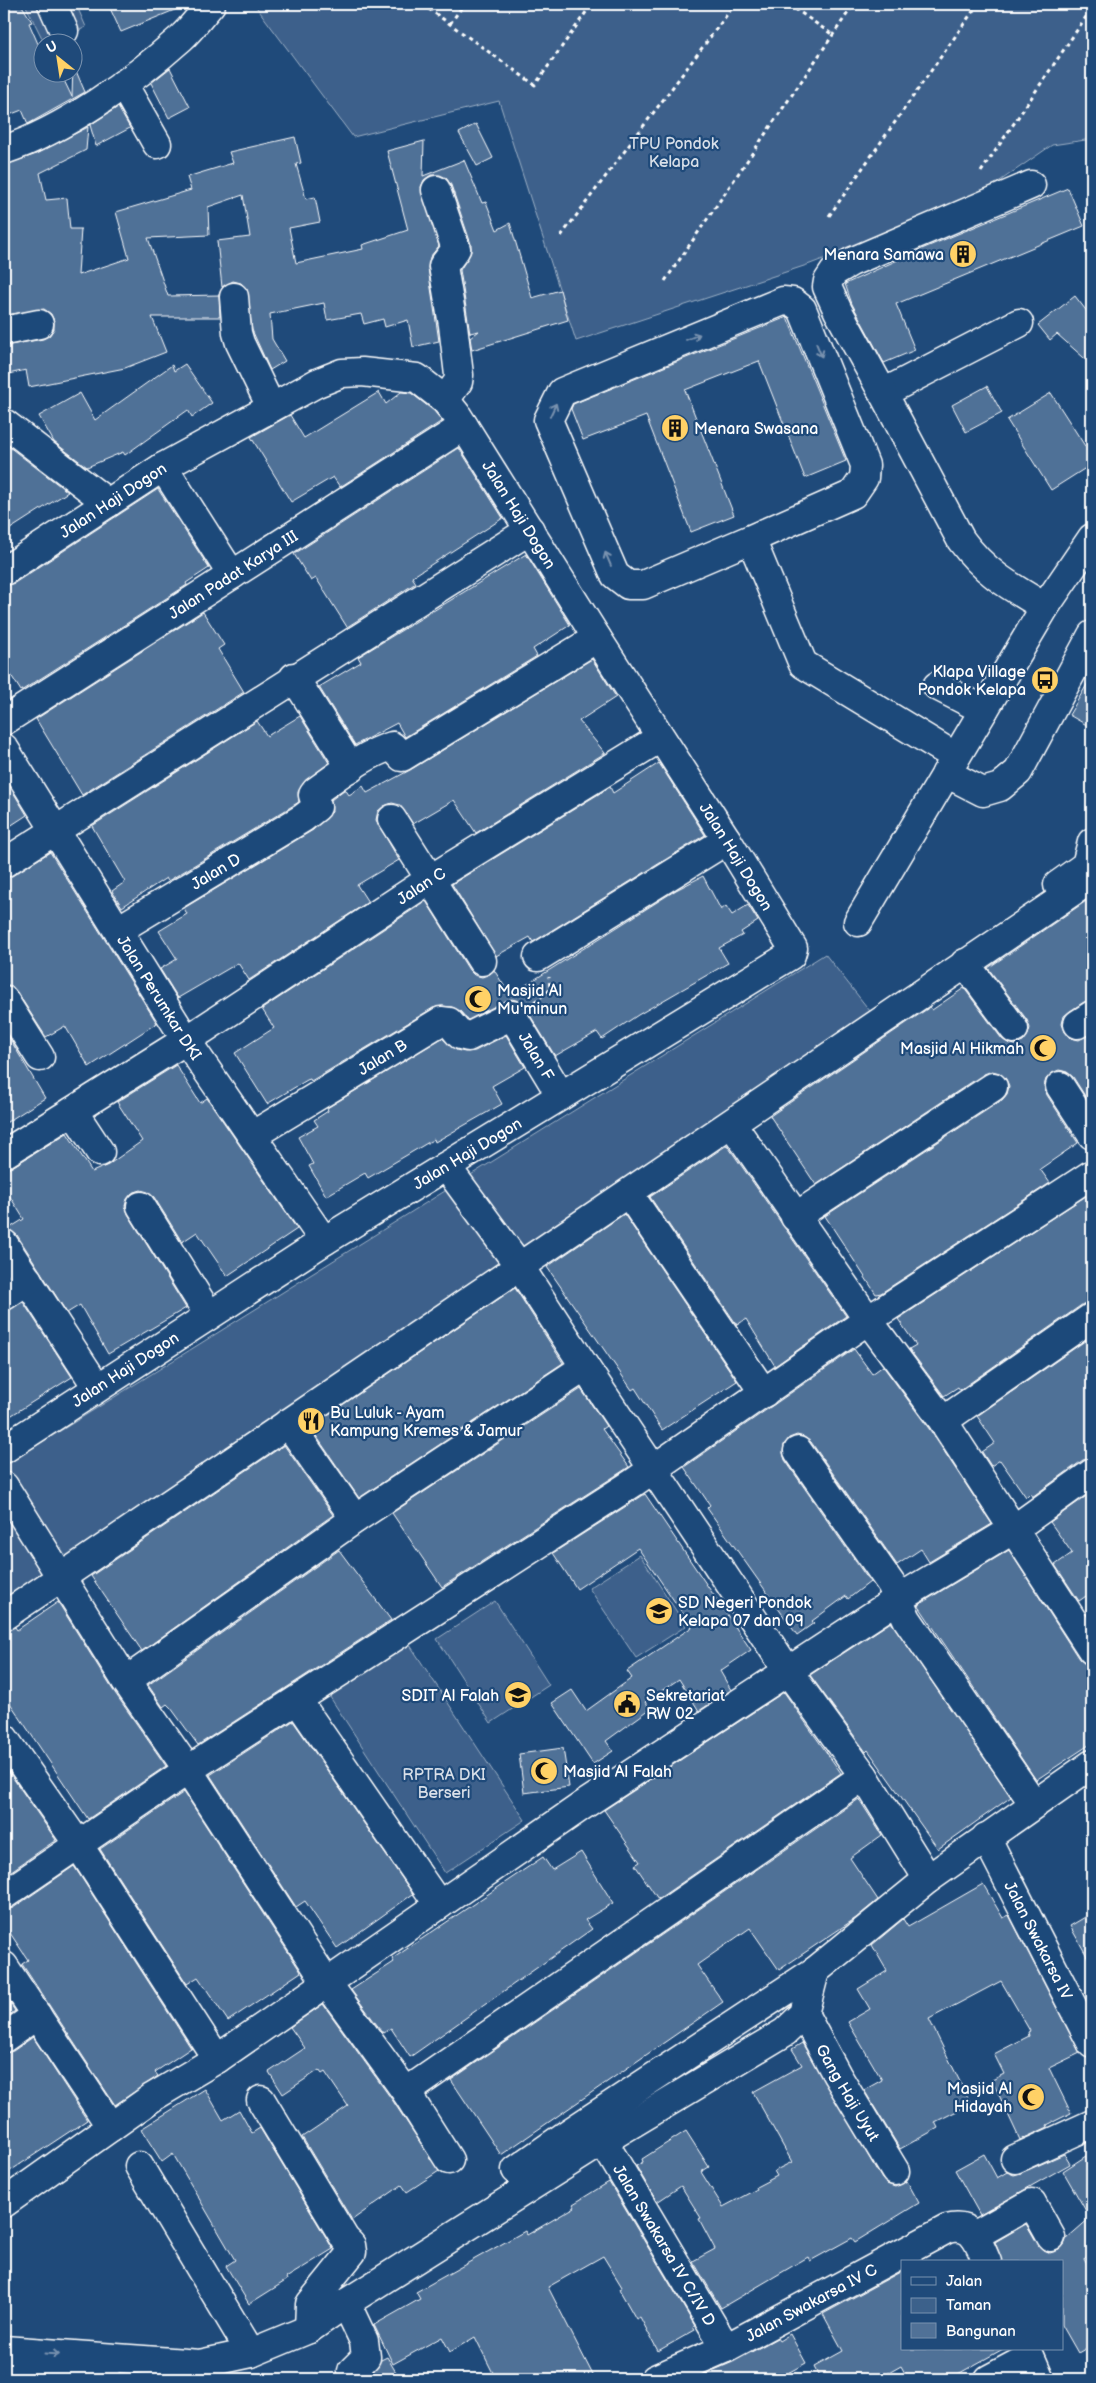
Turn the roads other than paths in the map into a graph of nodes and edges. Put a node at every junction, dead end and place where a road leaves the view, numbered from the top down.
1 (52, 4) edge
2 (211, 4) edge
3 (64, 31) dead end
4 (123, 84) junction
5 (157, 144) dead end
6 (4, 150) edge
7 (1031, 185) dead end
8 (436, 190) dead end
9 (234, 297) dead end
10 (1019, 323) dead end
11 (39, 324) dead end
12 (4, 331) edge
13 (883, 393) junction
14 (445, 400) junction
15 (270, 407) junction
16 (4, 423) edge
17 (464, 426) junction
18 (163, 467) junction
19 (108, 503) junction
20 (530, 530) junction
21 (1092, 538) edge
22 (751, 539) junction
23 (4, 571) edge
24 (232, 576) junction
25 (1045, 607) junction
26 (1092, 635) edge
27 (597, 638) junction
28 (294, 677) junction
29 (937, 686) dead end
30 (984, 710) junction
31 (4, 721) edge
32 (660, 738) junction
33 (4, 748) edge
34 (951, 765) junction
35 (351, 768) junction
36 (392, 818) dead end
37 (54, 832) junction
38 (727, 840) junction
39 (1089, 862) edge
40 (4, 863) edge
41 (429, 880) junction
42 (858, 922) dead end
43 (118, 930) junction
44 (538, 957) dead end
45 (961, 958) junction
46 (482, 961) dead end
47 (4, 1000) edge
48 (512, 1015) joint
49 (1014, 1029) dead end
50 (186, 1040) junction
51 (40, 1057) dead end
52 (1060, 1086) dead end
53 (994, 1087) dead end
54 (561, 1096) junction
55 (73, 1111) junction
56 (732, 1124) junction
57 (253, 1135) junction
58 (1092, 1135) edge
59 (100, 1152) dead end
60 (4, 1154) edge
61 (446, 1166) junction
62 (1092, 1174) edge
63 (630, 1194) junction
64 (141, 1206) dead end
65 (796, 1217) junction
66 (324, 1241) junction
67 (4, 1244) edge
68 (520, 1266) junction
69 (28, 1280) junction
70 (4, 1296) edge
71 (209, 1315) junction
72 (1092, 1317) edge
73 (868, 1320) junction
74 (585, 1367) junction
75 (97, 1387) junction
76 (764, 1393) junction
77 (943, 1421) junction
78 (288, 1424) junction
79 (4, 1449) edge
80 (798, 1452) dead end
81 (653, 1469) junction
82 (1092, 1473) edge
83 (4, 1486) edge
84 (355, 1519) junction
85 (1014, 1529) junction
86 (62, 1578) junction
87 (898, 1599) junction
88 (4, 1616) edge
89 (1088, 1633) edge
90 (788, 1670) junction
91 (126, 1681) junction
92 (298, 1701) junction
93 (4, 1738) edge
94 (1092, 1764) edge
95 (188, 1770) junction
96 (864, 1776) junction
97 (1034, 1804) junction
98 (986, 1837) junction
99 (78, 1844) junction
100 (928, 1879) junction
101 (4, 1895) edge
102 (439, 1905) junction
103 (4, 1966) edge
104 (815, 1971) junction
105 (327, 1983) junction
106 (804, 2014) junction
107 (37, 2015) junction
108 (4, 2038) edge
109 (1092, 2044) edge
110 (217, 2059) junction
111 (406, 2092) junction
112 (261, 2100) dead end
113 (1092, 2124) edge
114 (111, 2127) junction
115 (603, 2141) junction
116 (1015, 2159) dead end
117 (449, 2160) dead end
118 (139, 2166) dead end
119 (516, 2170) dead end
120 (895, 2170) dead end
121 (4, 2203) edge
122 (970, 2232) junction
123 (1051, 2238) dead end
124 (986, 2260) edge
125 (346, 2303) junction
126 (309, 2329) junction
127 (726, 2348) junction
128 (4, 2350) edge
129 (251, 2353) junction
130 (1032, 2362) edge
131 (4, 2373) edge
132 (169, 2374) edge
133 (106, 2379) edge
134 (356, 2379) edge
135 (654, 2379) edge
136 (989, 2379) edge

1 - 3 street
2 - 4 street
4 - 5 street
4 - 6 street
7 - 13 street
8 - 14 street
9 - 15 street
10 - 13 street
11 - 12 street
13 - 25 street
14 - 15 street, Jalan Haji Dogon
14 - 17 street, Jalan Haji Dogon
15 - 18 street, Jalan Haji Dogon
16 - 19 street
17 - 20 street, Jalan Haji Dogon
17 - 24 street, Jalan Padat Karya III
18 - 19 street, Jalan Haji Dogon
18 - 24 street
19 - 23 street, Jalan Haji Dogon
20 - 27 street, Jalan Haji Dogon
20 - 28 street
21 - 25 street
22 -> 22 street
22 - 34 street
24 - 31 street, Jalan Padat Karya III
25 - 30 street
26 - 34 street
27 - 32 street, Jalan Haji Dogon
27 - 35 street
28 - 35 street
28 - 37 street
29 - 30 street
30 - 34 street
32 - 38 street, Jalan Haji Dogon
32 - 41 street, Jalan C
33 - 37 street, Jalan Perumkar DKI
34 - 42 street
35 - 43 street, Jalan D
36 - 41 street
37 - 40 street
37 - 43 street, Jalan Perumkar DKI
38 - 44 street
38 - 54 street, Jalan Haji Dogon
39 - 45 street
41 - 46 street
41 - 50 street, Jalan C
43 - 50 street, Jalan Perumkar DKI
45 - 49 street
45 - 56 street
47 - 51 street
48 - 54 street, Jalan F
48 - 57 street, Jalan B
50 - 55 street, Jalan C
50 - 57 street, Jalan Perumkar DKI
52 - 58 street
53 - 65 street
54 - 61 street, Jalan Haji Dogon
55 - 59 street
55 - 60 street, Jalan C
56 - 63 street
56 - 65 street
57 - 66 street, Jalan Perumkar DKI
61 - 66 street, Jalan Haji Dogon
61 - 68 street
62 - 73 street
63 - 68 street
63 - 76 street
64 - 71 street
65 - 73 street
66 - 71 street, Jalan Haji Dogon
67 - 69 street
68 - 74 street
68 - 78 street
69 - 70 street
69 - 75 street
71 - 75 street, Jalan Haji Dogon
72 - 77 street
73 - 76 street
73 - 77 street
74 - 81 street
74 - 84 street
75 - 79 street, Jalan Haji Dogon
76 - 81 street
77 - 85 street
78 - 84 street
78 - 86 street
80 - 87 street
81 - 90 street
81 - 92 street
82 - 85 street
83 - 86 street
84 - 91 street
85 - 87 street
85 - 89 street
86 - 88 street
86 - 91 street
87 - 90 street
87 - 97 street
90 - 96 street
90 - 102 street
91 - 95 street
92 - 95 street
92 - 102 street
93 - 99 street
94 - 97 street
95 - 99 street
95 - 105 street
96 - 100 street
96 - 111 street
97 - 98 street
98 - 100 street
98 - 109 street, Jalan Swakarsa IV
99 - 101 street
99 - 110 street
100 - 104 street
102 - 105 street
103 - 107 street
104 - 106 street
104 - 119 street
105 - 110 street
105 - 111 street
106 - 115 street
106 - 120 street, Gang Haji Uyut
107 - 108 street
107 - 114 street
110 - 114 street
111 - 117 street
112 - 126 street
113 - 116 street
114 - 121 street
115 - 125 street
115 - 127 street, Jalan Swakarsa IV C/IV D
118 - 129 street
122 - 123 street
122 - 124 street
122 - 127 street, Jalan Swakarsa IV C
125 - 126 street
125 - 134 street
126 - 129 street
127 - 135 street, Jalan Swakarsa IV C
128 -> 132 street
129 - 132 street
130 - 136 street
131 - 133 street

